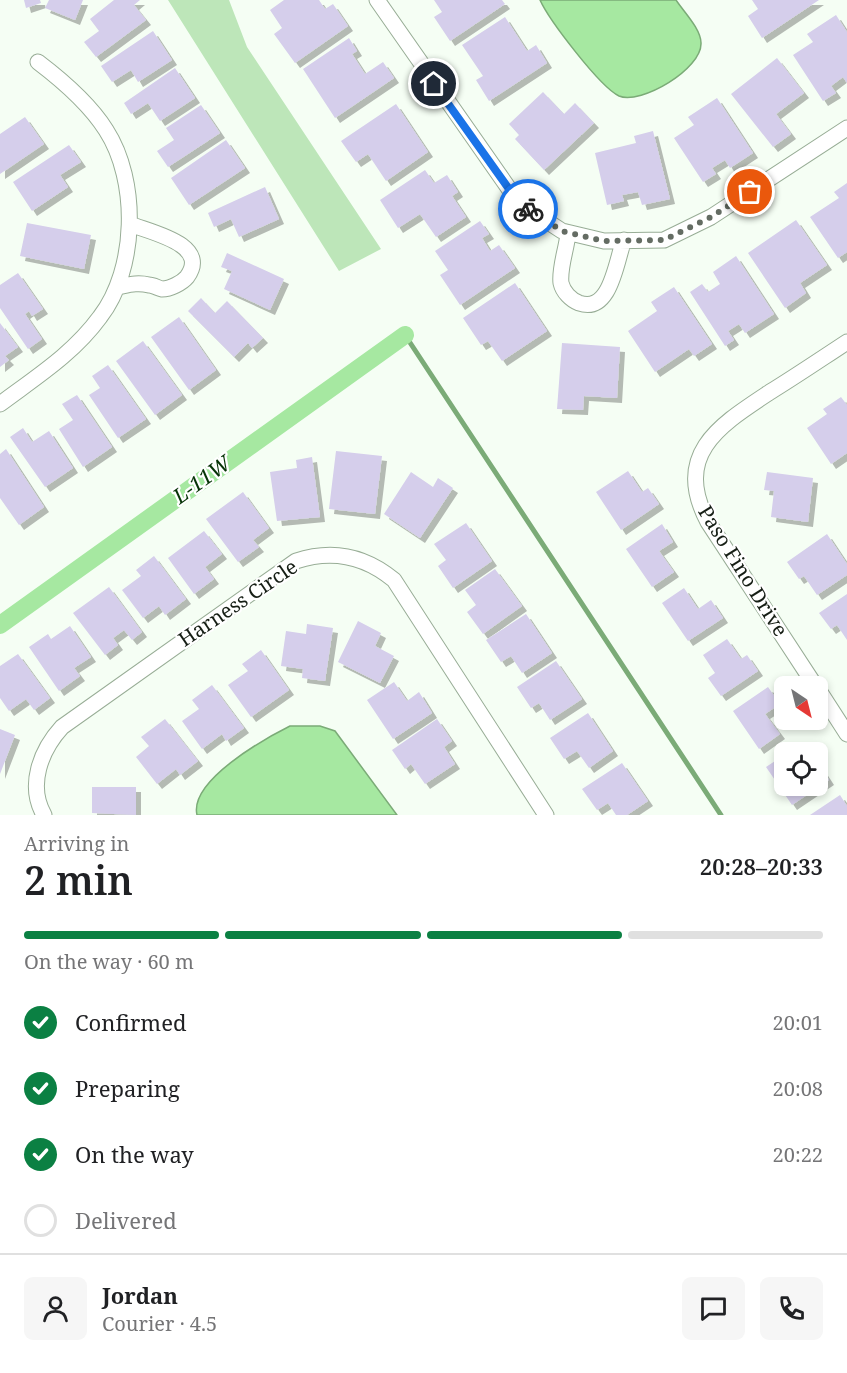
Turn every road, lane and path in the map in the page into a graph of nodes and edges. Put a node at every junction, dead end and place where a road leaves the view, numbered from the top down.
1 (377, 0) edge
2 (38, 62) dead end
3 (847, 128) edge
4 (130, 224) junction
5 (568, 233) junction
6 (624, 240) junction
7 (117, 287) junction
8 (847, 342) edge
9 (0, 404) edge
10 (809, 676) edge
11 (828, 705) edge
12 (847, 734) edge
13 (44, 815) edge
14 (546, 815) edge

1 - 5 street
2 - 4 street
3 - 6 street
4 - 7 street
4 - 7 street
5 - 6 street
5 - 6 street
7 - 9 street
8 - 10 street, Paso Fino Drive
11 - 12 street, Paso Fino Drive
13 - 14 street, Harness Circle

